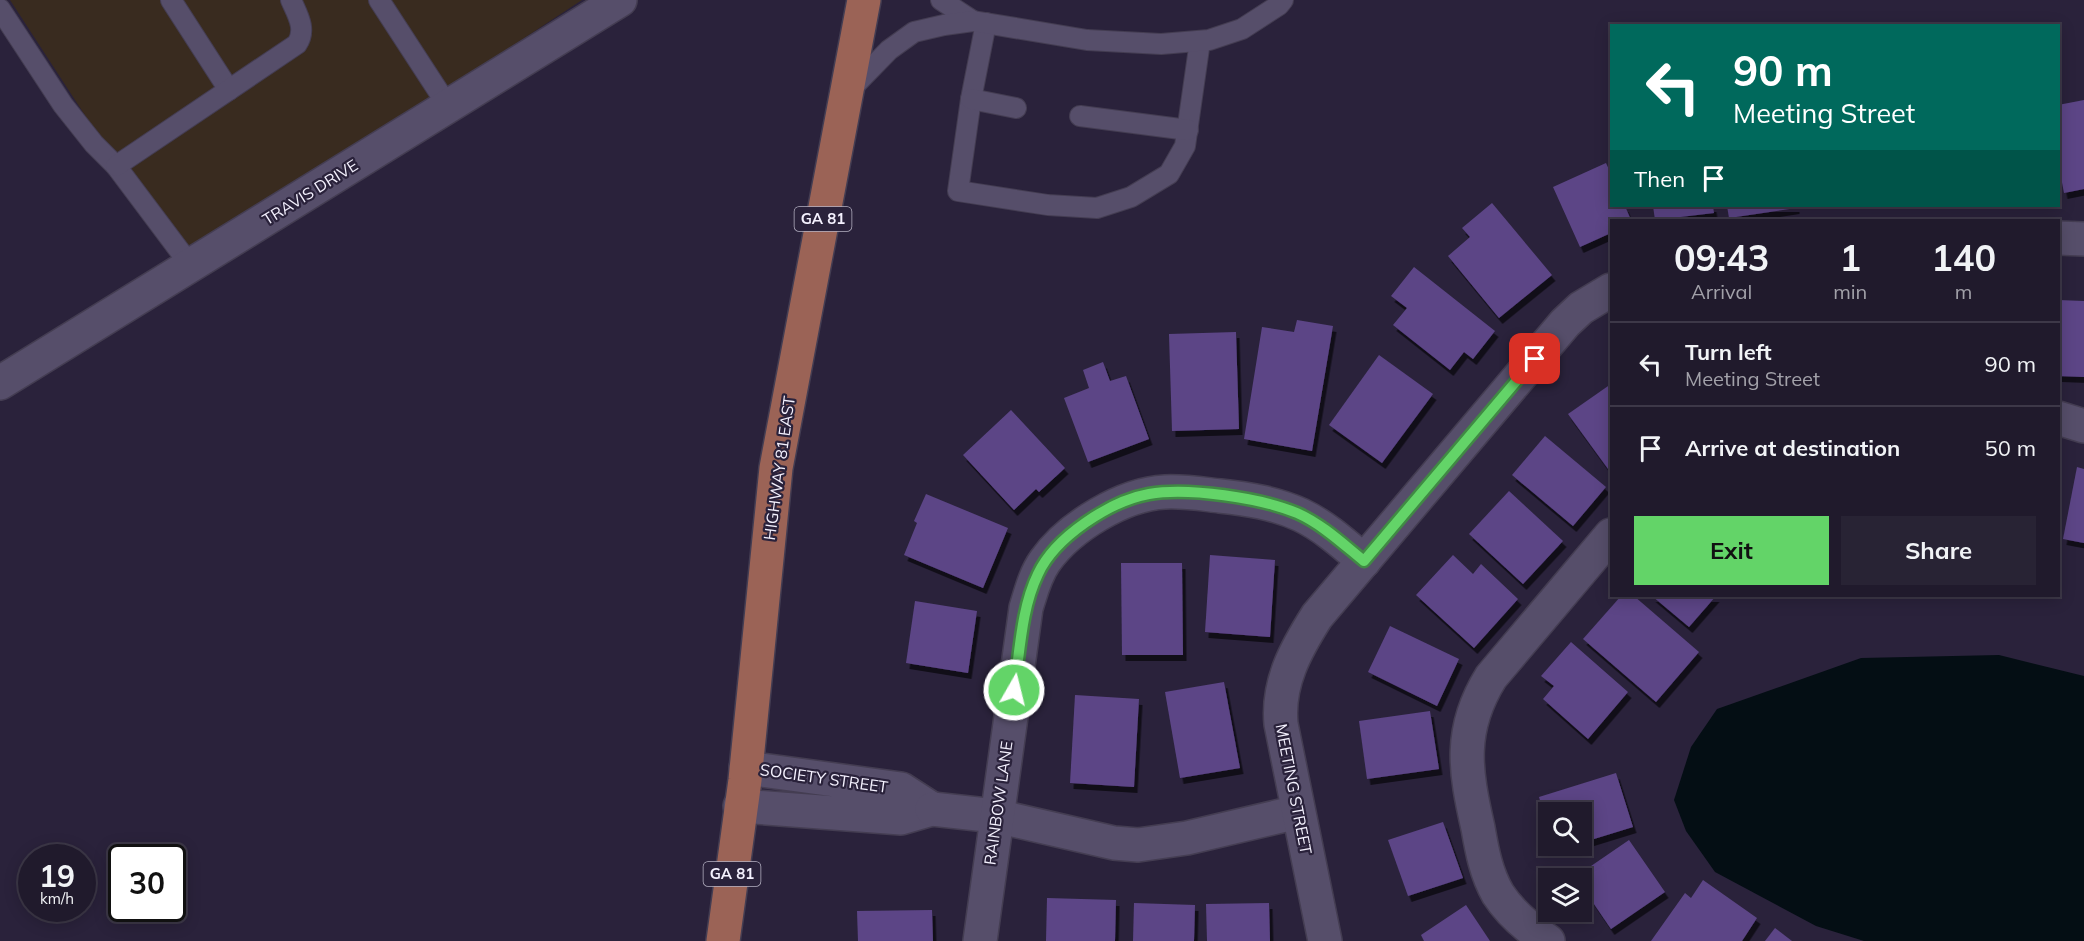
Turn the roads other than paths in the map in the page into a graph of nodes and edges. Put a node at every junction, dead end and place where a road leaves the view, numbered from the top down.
1 (171, 0) edge
2 (291, 0) edge
3 (379, 0) edge
4 (620, 0) edge
5 (864, 0) edge
6 (941, 0) edge
7 (1283, 0) edge
8 (0, 9) edge
9 (980, 22) junction
10 (1200, 41) junction
11 (229, 90) junction
12 (846, 94) junction
13 (971, 99) junction
14 (448, 106) junction
15 (1016, 108) dead end
16 (1080, 116) dead end
17 (1188, 130) junction
18 (116, 166) junction
19 (2060, 238) edge
20 (2084, 239) edge
21 (191, 266) junction
22 (1610, 291) edge
23 (0, 383) edge
24 (2060, 419) edge
25 (2084, 426) edge
26 (1610, 536) edge
27 (1364, 561) junction
28 (746, 768) junction
29 (741, 806) junction
30 (932, 808) junction
31 (1298, 812) junction
32 (996, 816) junction
33 (723, 941) edge
34 (981, 941) edge
35 (1325, 941) edge
36 (1548, 941) edge

1 - 11 lane
2 - 11 lane
3 - 14 lane
4 - 14 street, TRAVIS DRIVE
5 - 12 main road, HIGHWAY 81 EAST / GA 81
6 - 9 lane
7 - 10 lane
8 - 18 lane
9 - 10 lane
9 - 12 lane
9 - 13 lane
10 - 17 lane
11 - 18 lane
12 - 28 main road, HIGHWAY 81 EAST / GA 81
13 - 15 lane
13 - 17 lane
14 - 21 street, TRAVIS DRIVE
16 - 17 lane
18 - 21 lane
19 - 20 street
21 - 23 street, TRAVIS DRIVE
22 - 27 street, MEETING STREET
24 - 25 street
26 - 36 street
27 - 31 street, MEETING STREET
27 - 32 street, RAINBOW LANE
28 - 29 main road, HIGHWAY 81 EAST / GA 81
28 - 30 street, SOCIETY STREET
29 - 30 street, SOCIETY STREET
29 - 33 main road, HIGHWAY 81 EAST / GA 81
30 - 32 street, SOCIETY STREET
31 - 32 street, SOCIETY STREET
31 - 35 street, MEETING STREET
32 - 34 street, RAINBOW LANE

